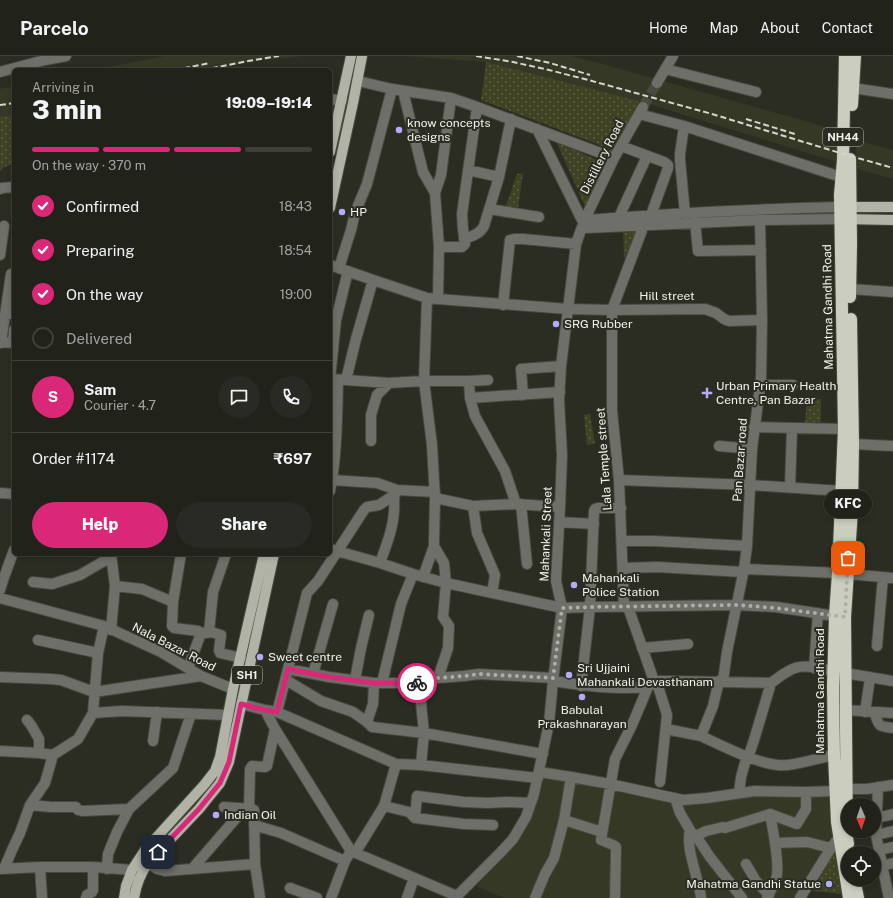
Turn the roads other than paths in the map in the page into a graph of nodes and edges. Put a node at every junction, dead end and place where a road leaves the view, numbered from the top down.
1 (66, 56) edge
2 (351, 56) edge
3 (362, 56) edge
4 (673, 56) edge
5 (845, 56) edge
6 (854, 56) edge
7 (45, 58) edge
8 (12, 68) edge
9 (13, 68) edge
10 (665, 69) junction
11 (0, 72) edge
12 (358, 81) junction
13 (657, 83) tunnel mouth
14 (853, 88) junction
15 (392, 89) junction
16 (403, 91) junction
17 (756, 92) dead end
18 (893, 94) edge
19 (450, 98) junction
20 (332, 99) edge
21 (342, 100) junction
22 (477, 107) junction
23 (511, 120) junction
24 (684, 126) junction
25 (537, 129) junction
26 (332, 143) edge
27 (621, 146) junction
28 (647, 156) junction
29 (614, 158) junction
30 (468, 170) junction
31 (499, 177) junction
32 (841, 177) junction
33 (12, 187) edge
34 (0, 189) edge
35 (435, 194) junction
36 (332, 199) edge
37 (893, 207) edge
38 (489, 209) junction
39 (846, 213) junction
40 (685, 214) junction
41 (651, 215) junction
42 (539, 217) dead end
43 (760, 220) junction
44 (893, 220) edge
45 (620, 222) junction
46 (695, 222) junction
47 (584, 223) junction
48 (644, 225) junction
49 (6, 226) edge
50 (464, 239) junction
51 (576, 244) junction
52 (439, 247) junction
53 (761, 250) junction
54 (0, 255) edge
55 (339, 268) edge
56 (11, 274) dead end
57 (373, 280) junction
58 (850, 289) junction
59 (893, 292) edge
60 (432, 299) junction
61 (503, 305) junction
62 (568, 308) junction
63 (612, 310) junction
64 (10, 314) edge
65 (762, 320) junction
66 (0, 343) edge
67 (12, 343) edge
68 (561, 366) junction
69 (336, 379) edge
70 (424, 380) junction
71 (488, 380) dead end
72 (469, 381) junction
73 (389, 383) junction
74 (760, 385) junction
75 (793, 385) dead end
76 (560, 392) junction
77 (523, 395) junction
78 (470, 398) junction
79 (754, 427) junction
80 (792, 428) junction
81 (844, 429) junction
82 (370, 441) dead end
83 (854, 444) junction
84 (719, 446) dead end
85 (893, 446) edge
86 (752, 449) junction
87 (332, 480) joint
88 (620, 480) junction
89 (750, 485) junction
90 (790, 488) junction
91 (842, 491) junction
92 (396, 492) junction
93 (0, 493) edge
94 (12, 494) edge
95 (435, 495) junction
96 (518, 504) junction
97 (473, 506) junction
98 (560, 507) junction
99 (620, 508) junction
100 (560, 522) junction
101 (594, 524) junction
102 (622, 541) junction
103 (434, 546) junction
104 (747, 546) junction
105 (334, 550) edge
106 (12, 555) edge
107 (111, 556) edge
108 (181, 556) edge
109 (225, 556) edge
110 (264, 556) edge
111 (274, 556) edge
112 (331, 556) edge
113 (380, 563) junction
114 (527, 564) dead end
115 (623, 568) junction
116 (743, 570) junction
117 (843, 574) junction
118 (418, 576) junction
119 (888, 577) edge
120 (1, 582) edge
121 (33, 582) dead end
122 (446, 583) junction
123 (115, 586) junction
124 (492, 593) junction
125 (0, 598) edge
126 (173, 602) junction
127 (333, 604) dead end
128 (737, 605) junction
129 (590, 607) junction
130 (626, 607) junction
131 (562, 608) junction
132 (818, 613) junction
133 (369, 615) dead end
134 (840, 616) junction
135 (108, 628) junction
136 (205, 633) junction
137 (38, 640) dead end
138 (688, 644) dead end
139 (877, 646) dead end
140 (642, 648) junction
141 (98, 653) junction
142 (241, 658) junction
143 (188, 668) junction
144 (814, 668) junction
145 (288, 669) junction
146 (839, 672) junction
147 (313, 674) junction
148 (201, 676) junction
149 (0, 677) edge
150 (438, 678) junction
151 (870, 678) junction
152 (553, 679) junction
153 (286, 680) junction
154 (355, 680) junction
155 (721, 681) junction
156 (893, 681) edge
157 (378, 683) junction
158 (419, 683) junction
159 (771, 683) junction
160 (651, 684) junction
161 (581, 686) junction
162 (233, 689) junction
163 (94, 692) junction
164 (241, 704) junction
165 (264, 710) junction
166 (845, 710) junction
167 (157, 712) junction
168 (277, 712) junction
169 (869, 712) junction
170 (92, 713) junction
171 (893, 713) edge
172 (191, 714) junction
173 (228, 715) junction
174 (27, 720) dead end
175 (367, 722) junction
176 (275, 728) junction
177 (893, 728) edge
178 (666, 729) junction
179 (424, 733) junction
180 (701, 736) junction
181 (153, 742) dead end
182 (0, 751) edge
183 (39, 753) junction
184 (543, 754) junction
185 (53, 755) junction
186 (834, 755) junction
187 (748, 758) junction
188 (396, 764) junction
189 (421, 765) junction
190 (538, 775) junction
191 (571, 777) junction
192 (660, 782) dead end
193 (610, 784) junction
194 (204, 785) junction
195 (893, 785) edge
196 (878, 787) junction
197 (841, 790) junction
198 (213, 792) junction
199 (806, 792) junction
200 (739, 793) junction
201 (675, 798) junction
202 (878, 798) edge
203 (531, 803) junction
204 (30, 805) junction
205 (384, 806) junction
206 (224, 807) dead end
207 (128, 809) junction
208 (246, 809) junction
209 (770, 814) junction
210 (893, 814) edge
211 (881, 817) edge
212 (415, 818) junction
213 (564, 820) junction
214 (254, 825) junction
215 (493, 825) dead end
216 (893, 831) edge
217 (602, 832) junction
218 (693, 833) junction
219 (881, 834) edge
220 (839, 836) junction
221 (775, 843) junction
222 (848, 846) edge
223 (893, 847) edge
224 (831, 848) junction
225 (881, 850) edge
226 (353, 852) junction
227 (345, 861) junction
228 (881, 861) edge
229 (148, 863) junction
230 (893, 863) edge
231 (255, 864) junction
232 (746, 864) dead end
233 (882, 866) junction
234 (93, 867) junction
235 (40, 868) junction
236 (2, 869) edge
237 (107, 869) junction
238 (192, 869) junction
239 (132, 870) junction
240 (414, 878) junction
241 (855, 886) edge
242 (290, 888) dead end
243 (768, 896) edge
244 (456, 897) edge
245 (42, 898) edge
246 (86, 898) edge
247 (124, 898) edge
248 (134, 898) edge
249 (260, 898) edge
250 (317, 898) edge
251 (331, 898) edge
252 (407, 898) edge
253 (535, 898) edge
254 (615, 898) edge
255 (701, 898) edge
256 (742, 898) edge
257 (800, 898) edge
258 (849, 898) edge
259 (858, 898) edge
260 (889, 898) edge

1 - 7 street
2 - 21 main road
3 - 12 main road
4 - 10 street
5 - 32 highway, NH44
6 - 14 highway, NH44
7 - 9 street
8 - 11 street
10 - 13 street
10 - 17 street
12 - 15 street
12 - 36 main road
14 - 18 street
14 - 39 highway, NH44
15 - 16 street
15 - 55 street
16 - 19 street
16 - 35 street
19 - 22 street
19 - 35 street
20 - 21 street
21 - 26 main road
22 - 23 street
22 - 30 street
23 - 25 street
23 - 31 street
24 - 27 street, Distillery Road
24 - 32 street
24 - 40 street
25 - 29 street
25 - 47 street
27 - 28 street
27 - 29 street, Distillery Road
28 - 41 street
28 - 45 street
29 - 47 street, Distillery Road
30 - 31 street
30 - 50 street
31 - 38 street
32 - 39 highway, NH44
33 - 34 street
35 - 52 street
37 - 39 main road
38 - 42 street
38 - 50 street
39 - 40 street
39 - 43 street
39 - 44 main road
39 - 58 highway, Mahatma Gandhi Road / NH44
39 - 81 highway, Mahatma Gandhi Road / NH44
40 - 41 street
41 - 45 street
43 - 46 street
43 - 53 street, Pan Bazar road
45 - 47 street
45 - 48 street
46 - 48 street
46 - 53 street
47 - 51 street, Distillery Road
48 - 63 street
49 - 54 street
50 - 52 street
51 - 61 street
51 - 62 street, Distillery Road
52 - 60 street
53 - 65 street, Pan Bazar road
55 - 57 street, Hill street
55 - 69 street
56 - 64 street
57 - 60 street, Hill street
57 - 69 street
58 - 59 street
58 - 83 highway, Mahatma Gandhi Road / NH44
60 - 61 street, Hill street
60 - 70 street
61 - 62 street, Hill street
62 - 63 street, Hill street
62 - 68 street, Mahankali Street
63 - 65 street, Hill street
63 - 88 street, Lala Temple street
64 - 66 street
65 - 74 street, Pan Bazar road
66 - 67 street
68 - 76 street, Mahankali Street
68 - 77 street
69 - 73 street
69 - 87 street
70 - 72 street
70 - 73 street
70 - 95 street
71 - 72 street
72 - 78 street
73 - 82 street
74 - 75 street
74 - 79 street, Pan Bazar road
76 - 77 street
76 - 98 street, Mahankali Street
77 - 78 street
78 - 96 street
79 - 80 street
79 - 86 street, Pan Bazar road
80 - 81 street
80 - 90 street
81 - 91 highway, Mahatma Gandhi Road / NH44
83 - 85 street
83 - 117 highway, Mahatma Gandhi Road / NH44
84 - 86 street
86 - 89 street, Pan Bazar road
87 - 92 street
88 - 89 street
88 - 99 street, Lala Temple street
89 - 90 street
89 - 104 street, Pan Bazar road
90 - 91 street
91 - 117 highway, Mahatma Gandhi Road / NH44
92 - 95 street
92 - 105 street
92 - 113 street
93 - 94 street
95 - 97 street
95 - 103 street
96 - 97 street
96 - 98 street
96 - 114 street
97 - 124 street
98 - 100 street, Mahankali Street
99 - 101 street
99 - 102 street, Lala Temple street
100 - 101 street
100 - 131 street, Mahankali Street
101 - 129 street
102 - 104 street
102 - 115 street, Lala Temple street
103 - 118 street
103 - 122 street
104 - 116 street, Pan Bazar road
105 - 113 street
106 - 120 street
107 - 121 street
107 - 123 street
108 - 126 street
109 - 136 street
110 - 142 main road, SH1
111 - 164 main road, SH1
112 - 145 street
113 - 118 street
115 - 116 street
115 - 130 street, Lala Temple street
116 - 117 street
116 - 128 street, Pan Bazar road
117 - 119 street
117 - 134 highway, Mahatma Gandhi Road / NH44
118 - 122 street
118 - 157 street
119 - 139 street
122 - 124 street
122 - 150 street
123 - 126 street
123 - 135 street
124 - 131 street
125 - 135 street, Nala Bazar Road
126 - 136 street
127 - 147 street
128 - 130 street
128 - 132 street
128 - 155 street, Pan Bazar road
129 - 130 street
129 - 131 street
129 - 161 street
130 - 140 street, Lala Temple street
131 - 152 street, Mahankali Street
132 - 134 street
132 - 144 street
133 - 154 street
134 - 146 highway, Mahatma Gandhi Road / NH44
135 - 141 street
135 - 143 street, Nala Bazar Road
136 - 142 street
136 - 143 street
137 - 141 street
138 - 140 street
140 - 160 street, Lala Temple street
141 - 163 street
142 - 162 main road, SH1
143 - 148 street, Nala Bazar Road
144 - 146 street
144 - 159 street
145 - 147 street
145 - 153 street
146 - 151 street
146 - 166 highway, Mahatma Gandhi Road / NH44
146 - 186 highway, Mahatma Gandhi Road / NH44
147 - 154 street
148 - 162 street, Nala Bazar Road
148 - 163 street
149 - 163 street
150 - 152 street
150 - 158 street
151 - 156 street
151 - 169 street
152 - 161 street
152 - 184 street, Mahankali Street
153 - 168 street
153 - 175 street
154 - 157 street
155 - 159 street
155 - 160 street
155 - 180 street, Pan Bazar road
157 - 158 street
157 - 175 street
158 - 179 street
159 - 187 street
160 - 161 street
160 - 178 street, Lala Temple street
160 - 193 street
162 - 173 main road, SH1
163 - 170 street
164 - 165 street
164 - 198 main road, SH1
165 - 168 street
165 - 176 street
166 - 169 street
166 - 197 highway, Mahatma Gandhi Road / NH44
167 - 170 street
167 - 172 street
167 - 181 street
168 - 188 street
169 - 171 street
169 - 177 street
170 - 185 street
172 - 173 street
172 - 207 street
173 - 194 main road, SH1
174 - 183 street
175 - 179 street
176 - 208 street
176 - 226 street
178 - 180 street
178 - 192 street, Lala Temple street
179 - 184 street
179 - 189 street
180 - 187 street
182 - 183 street
183 - 185 street
184 - 190 street, Mahankali Street
185 - 204 street
186 - 187 street
186 - 197 highway, Mahatma Gandhi Road / NH44
187 - 200 street
188 - 189 street
188 - 205 street
189 - 190 street
190 - 191 street
190 - 203 street, Mahankali Street
191 - 193 street
191 - 213 street
193 - 201 street
193 - 217 street
194 - 198 main road
194 - 239 main road, SH1
195 - 196 street
196 - 197 street
196 - 202 street
197 - 199 street
197 - 220 highway, Mahatma Gandhi Road / NH44
197 - 222 highway, Mahatma Gandhi Road / NH44
198 - 229 main road, SH1
199 - 200 street
199 - 209 street
200 - 201 street
201 - 218 street
203 - 212 street
203 - 244 street, Mahankali Street
204 - 207 street
204 - 236 street
205 - 212 street
205 - 226 street
206 - 208 street
207 - 237 street
208 - 214 street
208 - 238 street
209 - 218 street
209 - 221 street
210 - 211 street
212 - 215 street
213 - 217 street
213 - 253 street
214 - 227 street
214 - 231 street
216 - 219 street
217 - 254 street
218 - 255 street
218 - 256 street
220 - 224 street
220 - 258 highway, Mahatma Gandhi Road / NH44
221 - 224 street
221 - 243 street
223 - 225 street
224 - 257 street
226 - 227 street
226 - 240 street
227 - 251 street
228 - 233 street
229 - 238 street
229 - 248 main road, SH1
230 - 233 street
231 - 238 street
231 - 249 street
232 - 243 street
233 - 260 street
234 - 235 street
234 - 237 street
234 - 246 street
235 - 236 street
235 - 245 street
237 - 239 street
239 - 247 main road, SH1
240 - 244 street
240 - 252 street
241 - 259 highway
242 - 250 street

